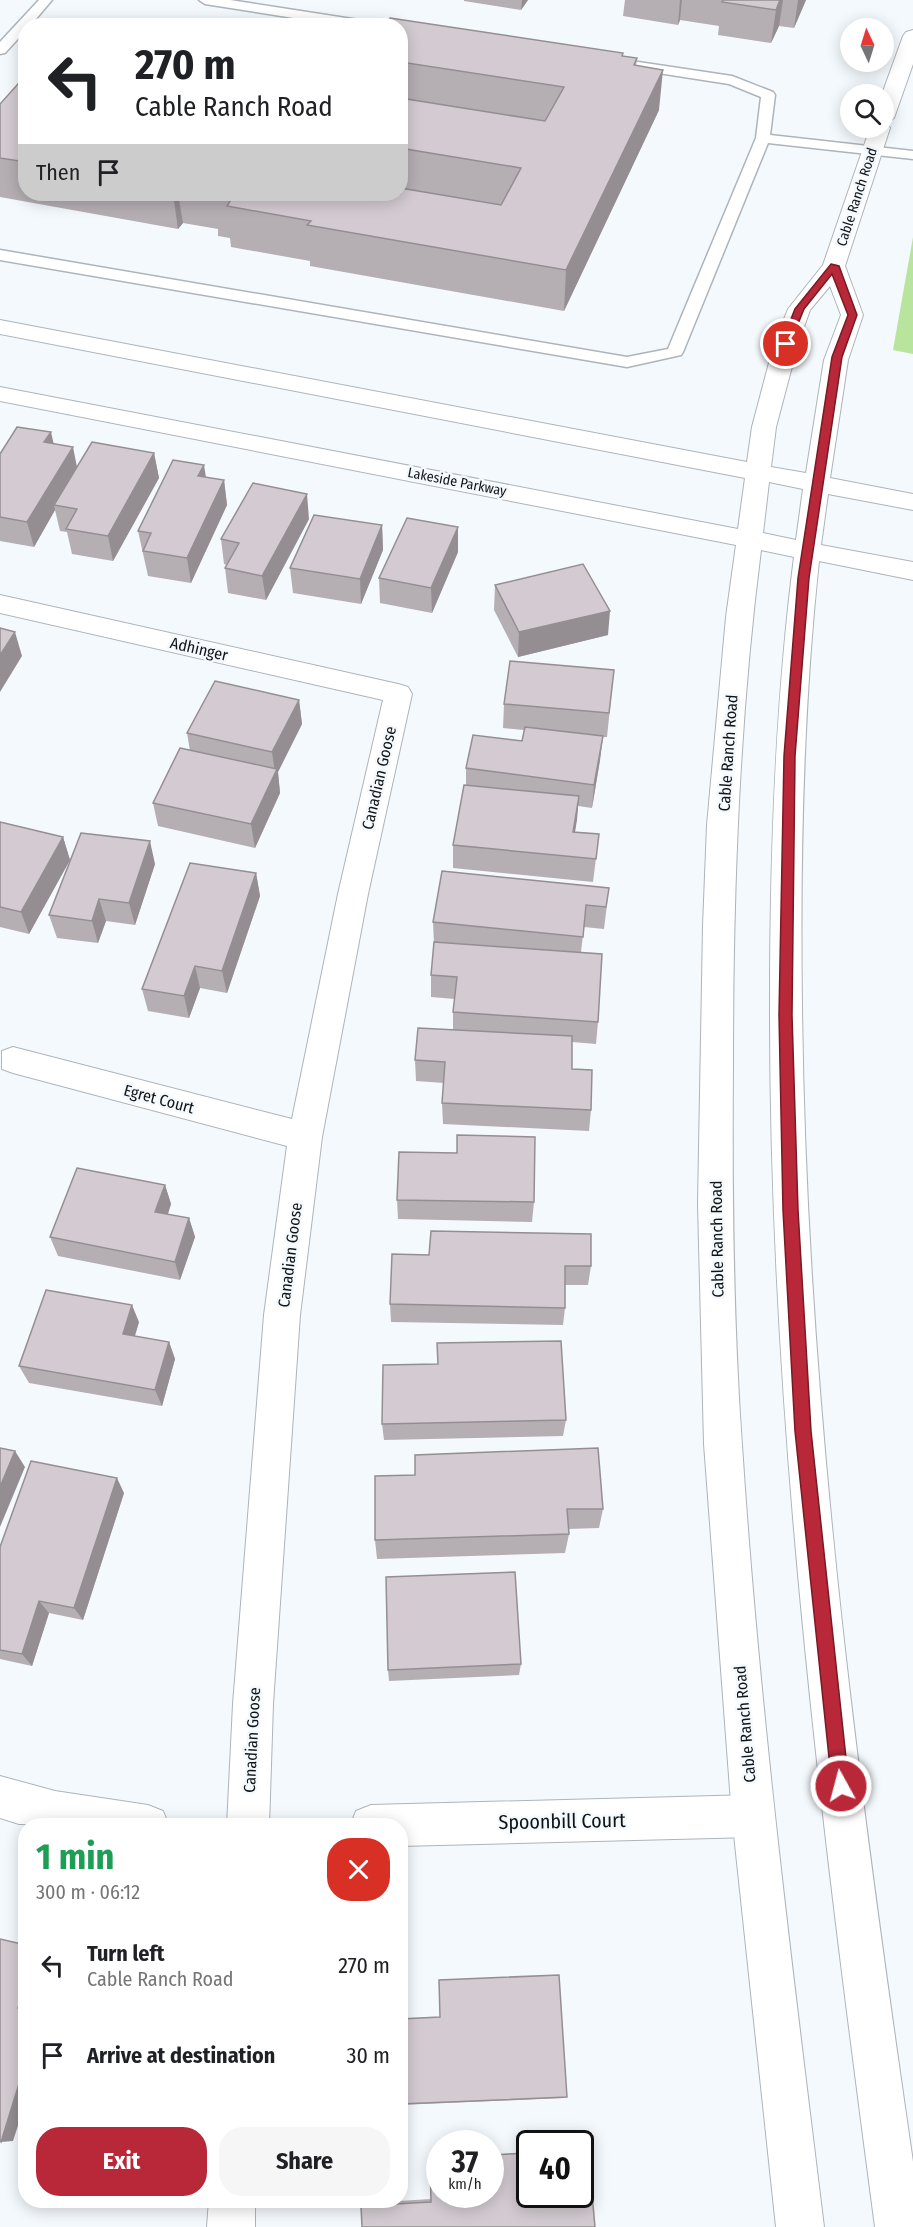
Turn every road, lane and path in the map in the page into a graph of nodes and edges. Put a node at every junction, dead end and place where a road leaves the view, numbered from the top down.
1 (46, 0) edge
2 (205, 0) edge
3 (29, 18) edge
4 (321, 18) edge
5 (18, 30) edge
6 (913, 36) edge
7 (0, 50) edge
8 (590, 59) edge
9 (894, 90) edge
10 (763, 138) junction
11 (877, 138) edge
12 (873, 149) junction
13 (913, 155) edge
14 (0, 255) edge
15 (834, 266) junction
16 (0, 327) edge
17 (0, 394) edge
18 (758, 471) junction
19 (817, 482) junction
20 (913, 502) edge
21 (748, 538) junction
22 (807, 550) junction
23 (913, 571) edge
24 (0, 604) edge
25 (398, 694) joint
26 (13, 1060) dead end
27 (305, 1137) junction
28 (0, 1797) edge
29 (753, 1816) junction
30 (79, 1818) edge
31 (248, 1818) edge
32 (408, 1825) edge
33 (232, 2208) edge
34 (231, 2227) edge
35 (800, 2227) edge
36 (899, 2227) edge

1 - 3 lane
2 - 4 lane
5 - 7 lane
6 - 9 street
8 - 10 lane
10 - 12 lane
10 - 14 lane
11 - 12 street, Cable Ranch Road
12 - 13 lane
12 - 15 street, Cable Ranch Road
15 - 18 street, Cable Ranch Road
15 - 19 street, Cable Ranch Road
16 - 18 street
17 - 21 street, Lakeside Parkway
18 - 19 street
18 - 21 street, Cable Ranch Road
19 - 20 street
19 - 22 street, Cable Ranch Road
21 - 22 street, Lakeside Parkway
21 - 29 street, Cable Ranch Road
22 - 23 street, Lakeside Parkway
22 - 36 street, Cable Ranch Road
24 - 25 street, Adhinger
25 - 27 street, Canadian Goose
26 - 27 street, Egret Court
27 - 31 street, Canadian Goose
28 - 30 street
29 - 32 street, Spoonbill Court
29 - 35 street, Cable Ranch Road
33 - 34 street

